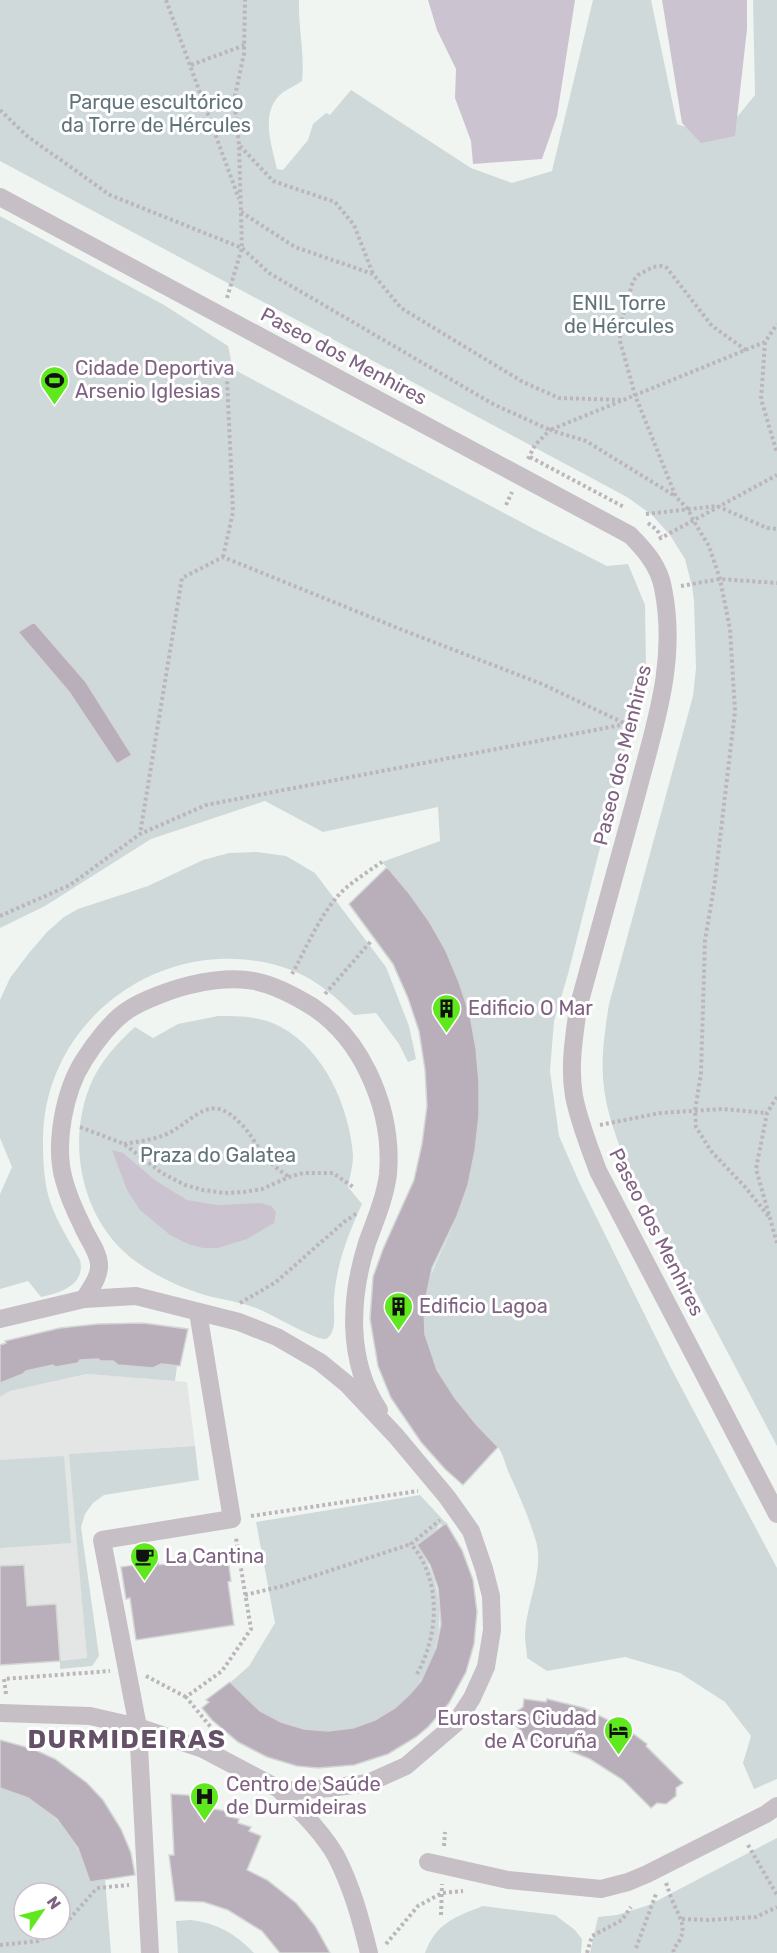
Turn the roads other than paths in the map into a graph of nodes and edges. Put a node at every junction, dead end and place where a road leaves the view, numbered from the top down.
1 (0, 197) edge
2 (84, 1299) junction
3 (198, 1312) junction
4 (0, 1319) edge
5 (396, 1436) junction
6 (777, 1514) edge
7 (3, 1707) edge
8 (138, 1727) junction
9 (279, 1789) junction
10 (777, 1806) edge
11 (428, 1862) dead end
12 (150, 1953) edge
13 (369, 1953) edge

1 - 6 street, Paseo dos Menhires
2 - 3 street
2 - 4 street
2 - 5 street
3 - 5 street
3 - 8 street
5 - 9 street
7 - 8 street
8 - 9 street
8 - 12 street
9 - 13 street
10 - 11 street

